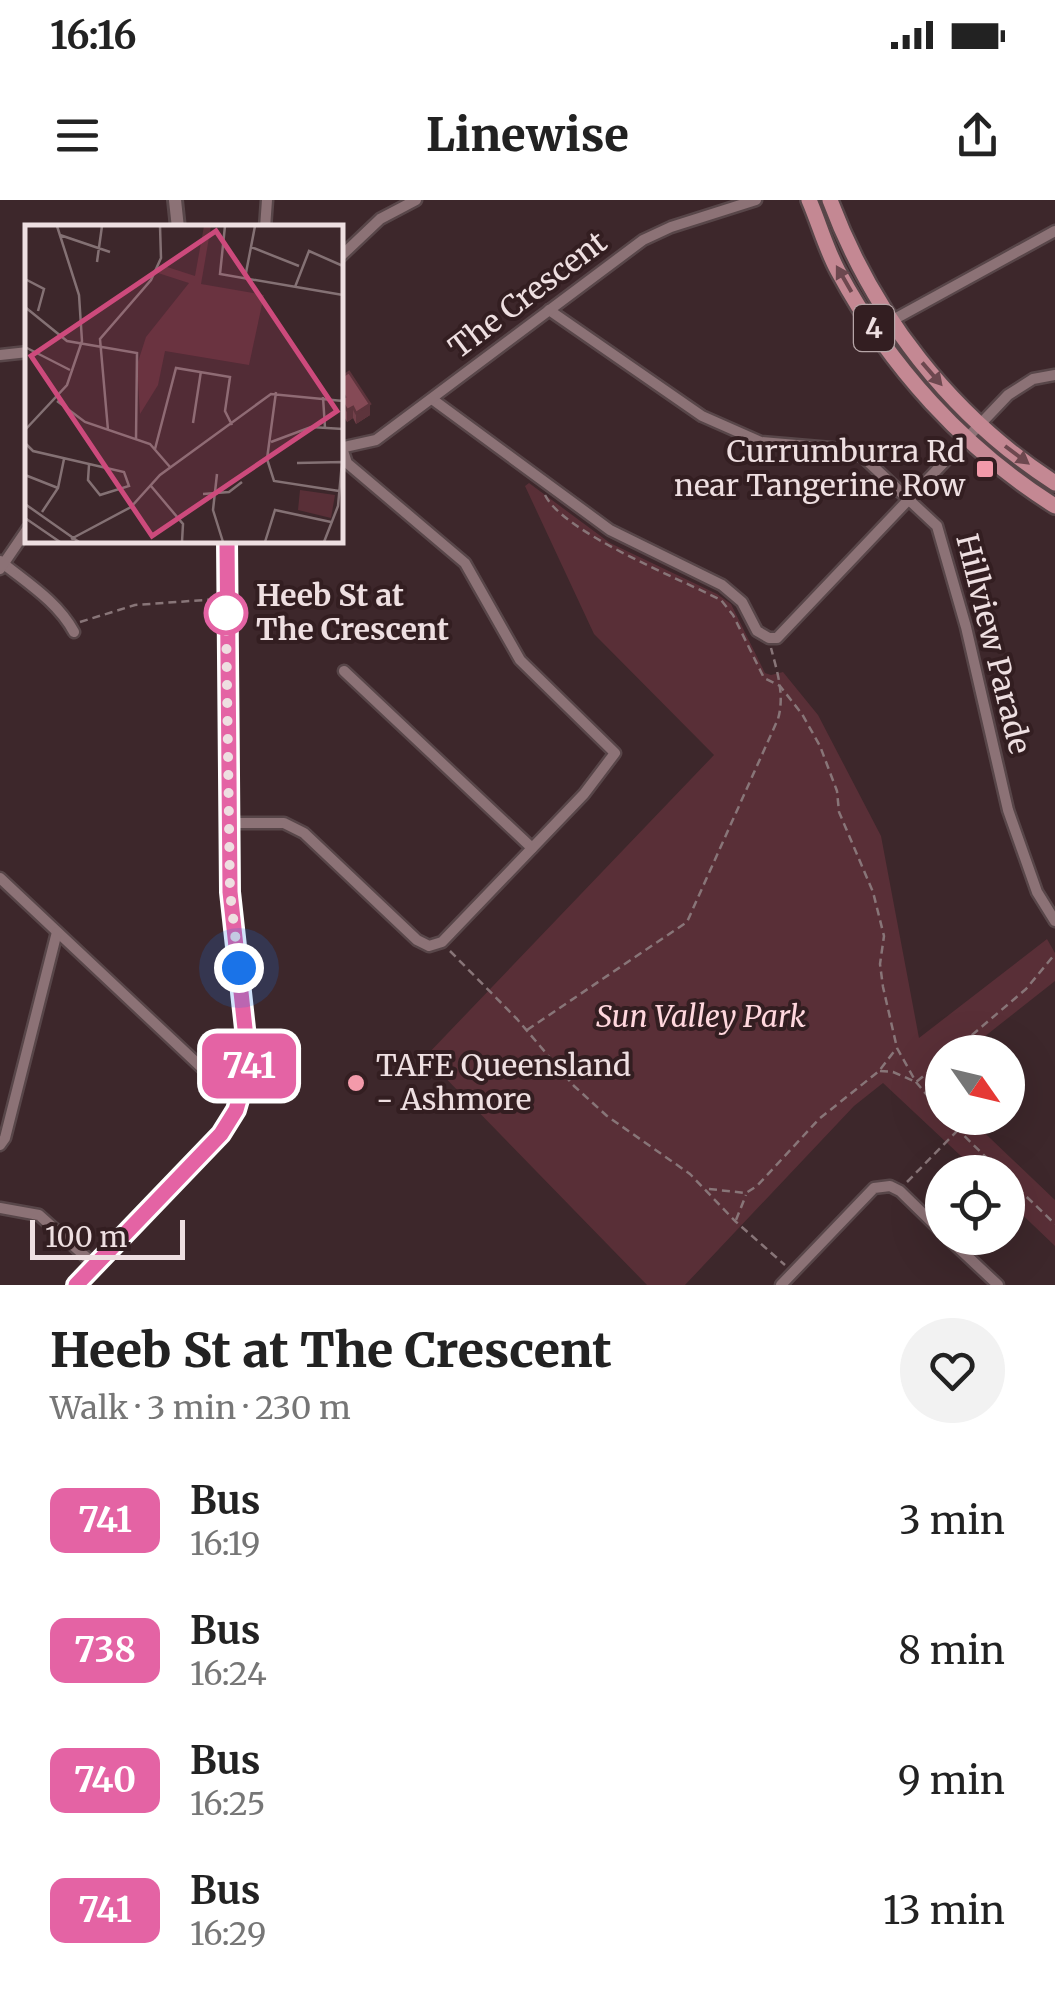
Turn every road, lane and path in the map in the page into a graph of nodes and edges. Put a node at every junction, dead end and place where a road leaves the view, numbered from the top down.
1 (176, 200) edge
2 (267, 200) edge
3 (416, 200) edge
4 (756, 200) edge
5 (809, 200) edge
6 (830, 200) edge
7 (178, 225) edge
8 (265, 225) edge
9 (1055, 231) edge
10 (342, 254) edge
11 (549, 310) junction
12 (891, 321) junction
13 (25, 352) edge
14 (0, 355) edge
15 (1055, 375) edge
16 (432, 399) junction
17 (980, 424) junction
18 (967, 438) junction
19 (342, 448) edge
20 (342, 450) edge
21 (540, 478) junction
22 (1055, 483) edge
23 (910, 499) junction
24 (1055, 506) edge
25 (25, 532) edge
26 (227, 542) edge
27 (1, 565) edge
28 (226, 598) junction
29 (74, 632) joint
30 (773, 638) junction
31 (344, 670) dead end
32 (780, 686) junction
33 (229, 823) junction
34 (532, 848) junction
35 (0, 878) edge
36 (1055, 921) edge
37 (57, 932) junction
38 (442, 942) junction
39 (1055, 954) edge
40 (527, 1030) junction
41 (972, 1035) edge
42 (897, 1048) junction
43 (879, 1071) junction
44 (925, 1075) edge
45 (916, 1082) junction
46 (242, 1093) junction
47 (925, 1093) edge
48 (953, 1135) edge
49 (963, 1135) edge
50 (0, 1145) edge
51 (984, 1155) edge
52 (705, 1188) junction
53 (900, 1191) junction
54 (746, 1193) junction
55 (1025, 1195) edge
56 (0, 1208) edge
57 (925, 1215) edge
58 (735, 1221) junction
59 (1055, 1224) edge
60 (966, 1255) edge
61 (95, 1265) junction
62 (789, 1280) edge
63 (76, 1285) edge
64 (998, 1285) edge

1 - 7 street
2 - 8 street
3 - 10 street
4 - 11 street, The Crescent
18 -> 5 main road, 4
6 - 12 main road, 4
9 - 12 street
11 - 16 street, The Crescent
11 - 23 street, Hillview Parade
12 -> 17 main road, 4
13 - 14 street
15 - 17 street
16 - 19 street, The Crescent
16 - 21 street
17 - 18 street
17 -> 22 main road, 4
18 - 23 street
18 - 24 main road, 4
20 - 34 street
21 - 30 street
21 - 32 path
23 - 30 street
23 - 36 street, Hillview Parade
25 - 27 street
26 - 28 street
27 - 29 street
28 - 29 path
28 - 33 street
30 - 32 path
31 - 34 street
32 - 40 path
32 - 42 path
33 - 38 street
33 - 46 street
34 - 38 street
35 - 37 street
37 - 46 street
37 - 50 street
38 - 40 path
39 - 41 path
40 - 52 path
42 - 43 path
42 - 45 path
43 - 45 path
43 - 54 path
44 - 45 path
45 - 47 path
46 - 61 street
48 - 53 path
49 - 51 path
52 - 54 path
52 - 58 path
53 - 57 street
53 - 62 street
54 - 58 path
55 - 59 path
56 - 61 street
58 - 62 path
60 - 64 street
61 - 63 street

